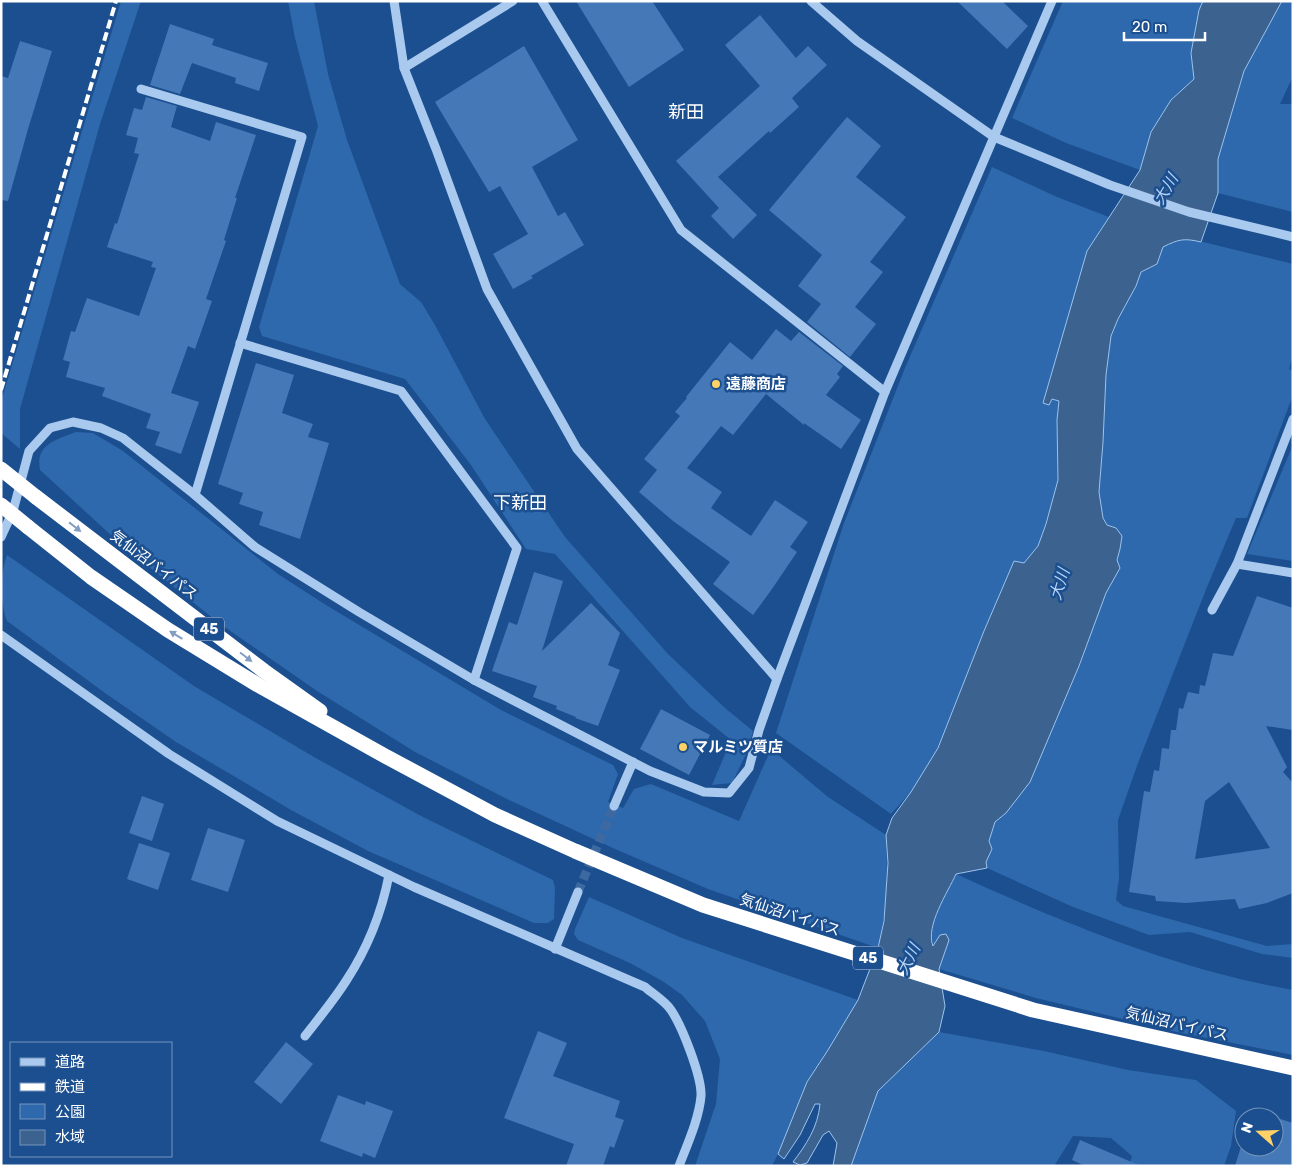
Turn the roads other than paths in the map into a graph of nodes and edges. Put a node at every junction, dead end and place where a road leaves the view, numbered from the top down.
1 (394, 1) edge
2 (513, 1) edge
3 (542, 1) edge
4 (812, 1) edge
5 (1052, 1) edge
6 (404, 68) junction
7 (141, 89) dead end
8 (994, 137) junction
9 (1293, 237) edge
10 (240, 343) junction
11 (885, 392) junction
12 (1293, 419) edge
13 (1, 469) edge
14 (195, 495) junction
15 (1, 505) edge
16 (1, 538) edge
17 (1237, 564) junction
18 (1293, 573) edge
19 (1212, 610) dead end
20 (1, 635) edge
21 (778, 678) junction
22 (474, 680) junction
23 (384, 756) junction
24 (633, 762) junction
25 (614, 806) tunnel mouth
26 (389, 875) junction
27 (578, 892) tunnel mouth
28 (554, 949) junction
29 (305, 1036) dead end
30 (1293, 1068) edge
31 (679, 1166) edge

1 - 6 street
2 - 6 street
3 - 11 street
4 - 8 street
5 - 8 street
6 - 21 street
7 - 10 street
8 - 9 street
8 - 11 street
10 - 14 street
10 - 22 street
11 - 21 street
12 - 17 street
13 -> 23 highway, 気仙沼バイパス / 45, bridge
14 - 16 street
14 - 22 street
23 -> 15 highway, 気仙沼バイパス / 45, bridge
17 - 18 street
17 - 19 street
20 - 26 street
21 - 24 street
22 - 24 street
23 - 30 highway, 気仙沼バイパス / 45
24 - 25 street
26 - 28 street
26 - 29 street
27 - 28 street
28 - 31 street

